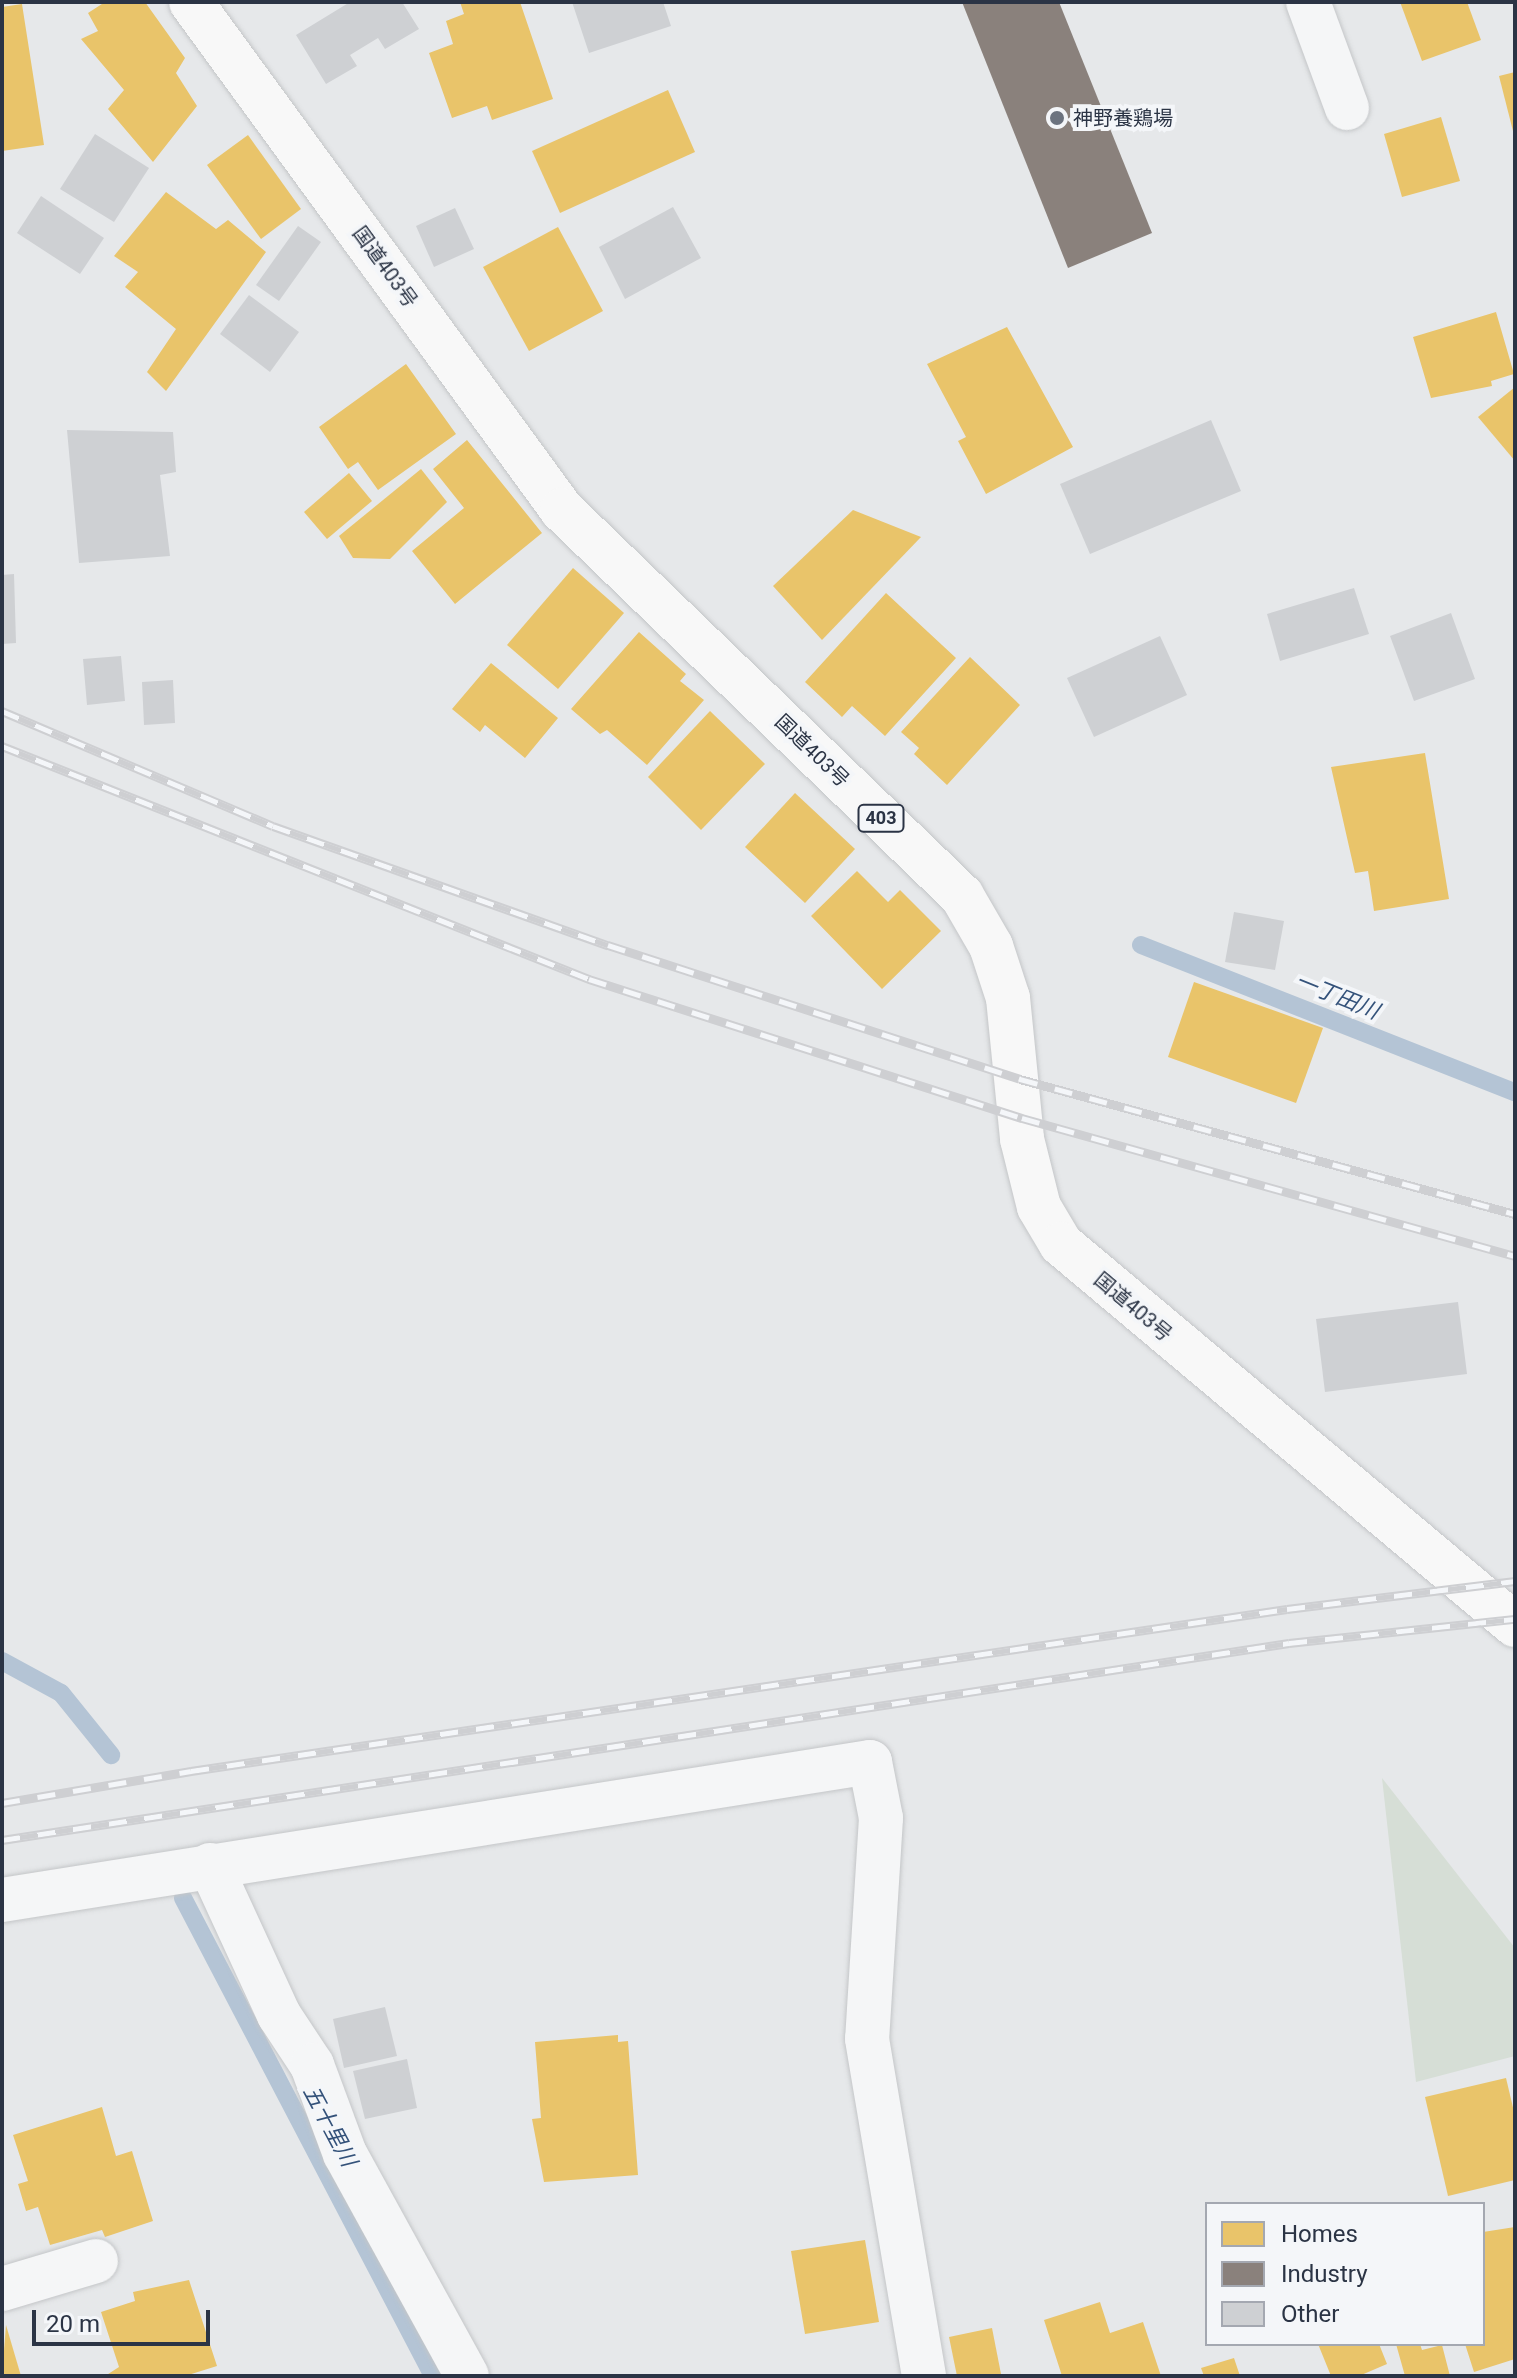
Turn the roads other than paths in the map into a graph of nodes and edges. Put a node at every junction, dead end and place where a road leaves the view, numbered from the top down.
1 (191, 2) edge
2 (1308, 2) edge
3 (1347, 108) dead end
4 (1515, 1625) edge
5 (210, 1865) junction
6 (2, 1900) edge
7 (96, 2261) dead end
8 (2, 2289) edge
9 (467, 2376) edge
10 (924, 2376) edge

1 - 4 highway, 国道403号 / 403
2 - 3 street
5 - 6 street
5 - 9 street
5 - 10 street
7 - 8 street

